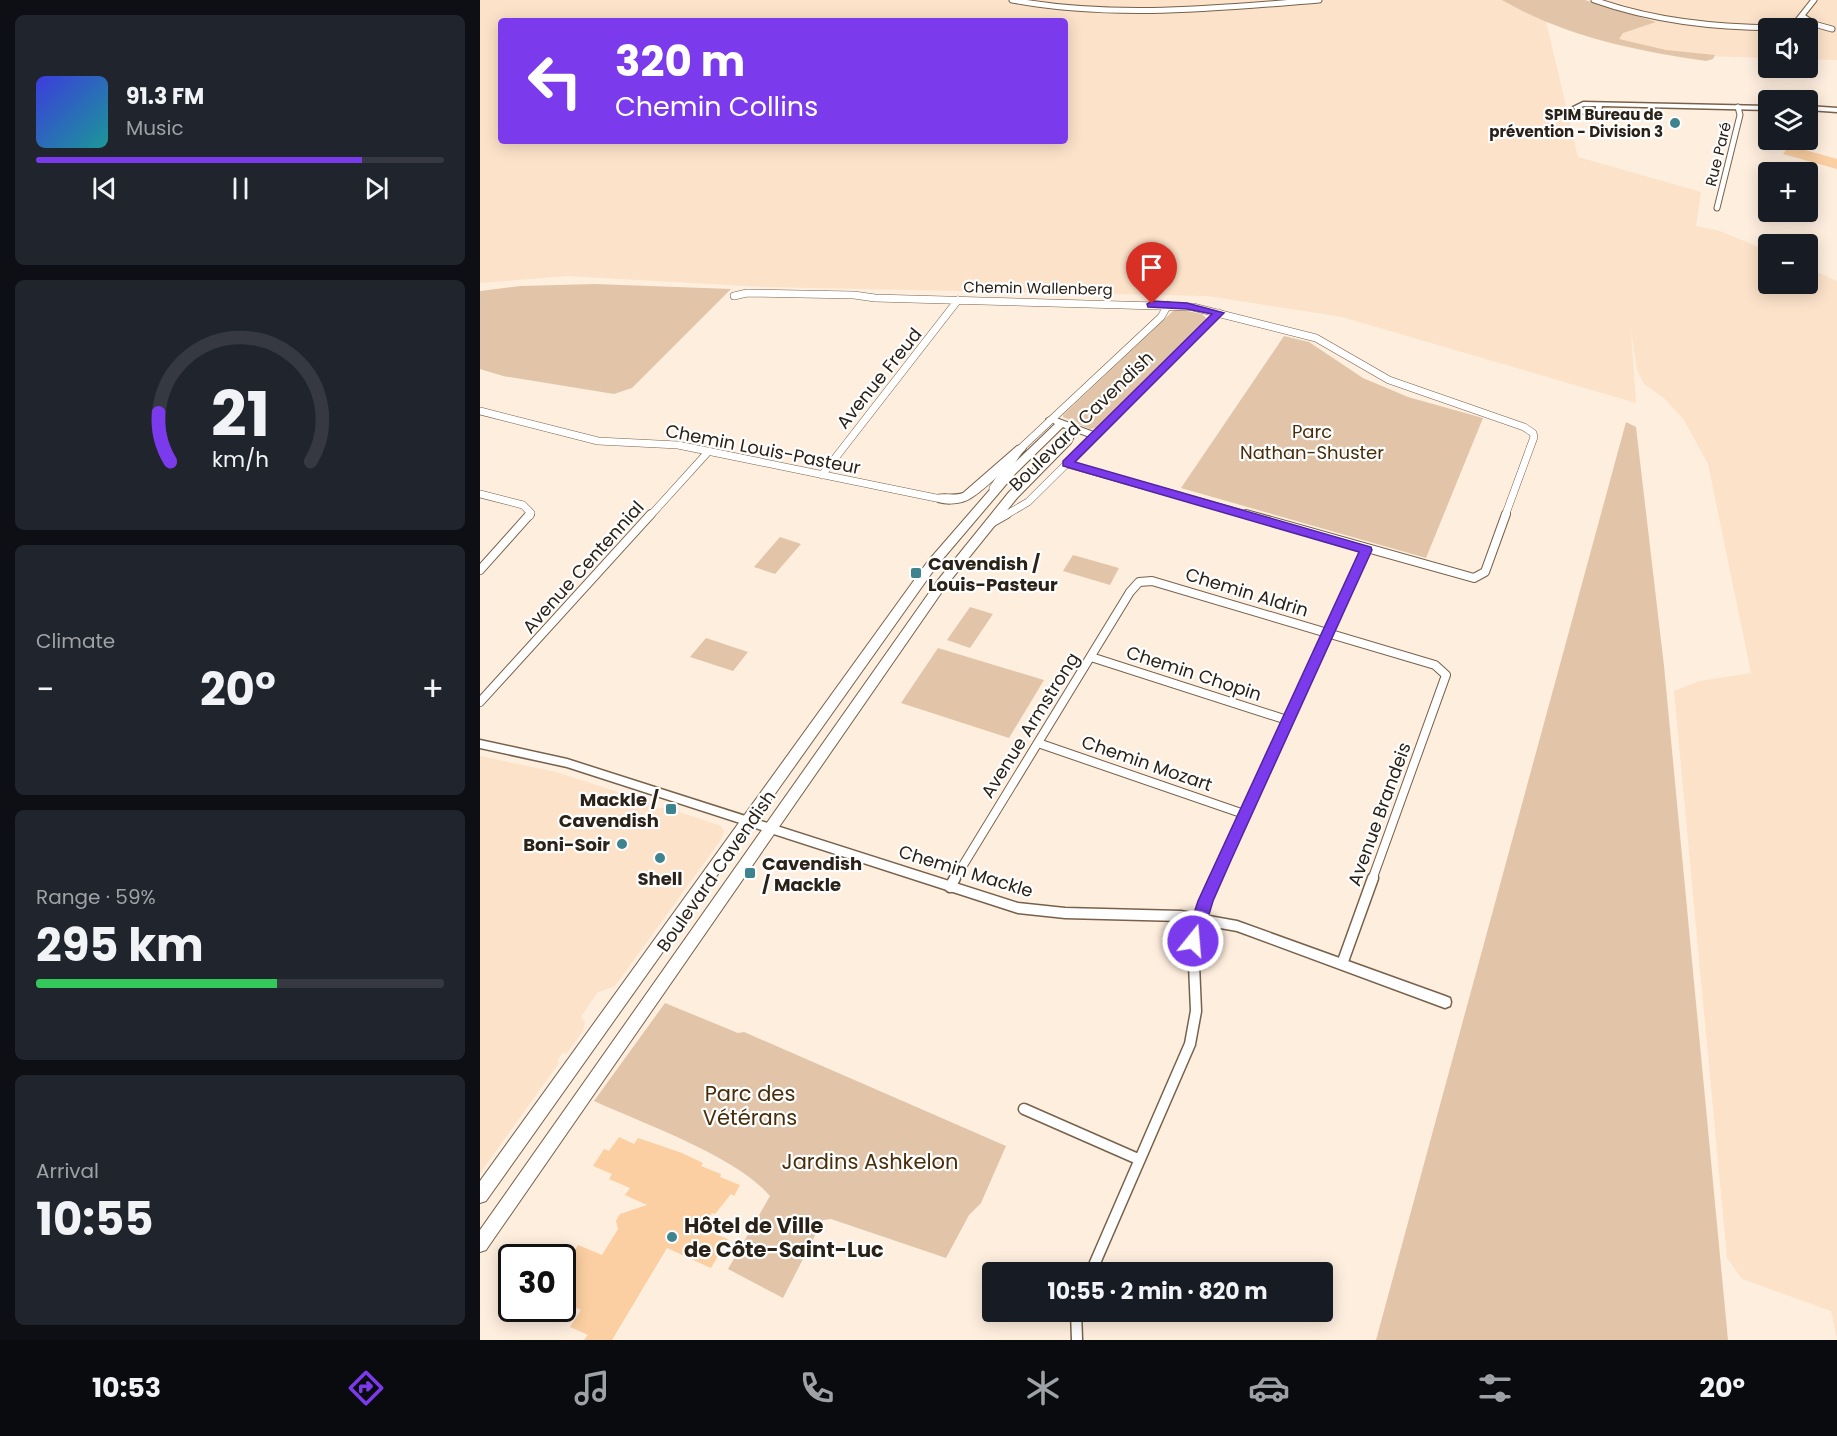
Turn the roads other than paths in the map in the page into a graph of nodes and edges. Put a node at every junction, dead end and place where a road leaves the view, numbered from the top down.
1 (1012, 0) edge
2 (1319, 0) edge
3 (1594, 0) edge
4 (1814, 0) edge
5 (1802, 16) joint
6 (1758, 27) edge
7 (1818, 29) edge
8 (1834, 29) edge
9 (1599, 104) dead end
10 (1738, 107) junction
11 (1758, 108) edge
12 (1818, 109) edge
13 (1837, 110) edge
14 (1717, 208) dead end
15 (734, 296) dead end
16 (958, 300) junction
17 (1168, 305) junction
18 (1219, 313) junction
19 (480, 411) edge
20 (1051, 419) junction
21 (1068, 426) junction
22 (1095, 436) junction
23 (1021, 448) junction
24 (708, 452) junction
25 (1067, 464) junction
26 (822, 475) junction
27 (480, 494) edge
28 (936, 498) junction
29 (981, 507) junction
30 (964, 524) junction
31 (989, 524) junction
32 (1366, 550) junction
33 (480, 570) edge
34 (1139, 582) joint
35 (1328, 634) junction
36 (1091, 657) junction
37 (1446, 675) joint
38 (480, 702) edge
39 (1287, 720) junction
40 (1038, 743) junction
41 (480, 744) edge
42 (1244, 814) junction
43 (747, 821) junction
44 (769, 828) junction
45 (951, 887) junction
46 (1199, 919) junction
47 (1342, 964) junction
48 (1445, 1002) dead end
49 (1024, 1109) dead end
50 (1138, 1159) junction
51 (480, 1195) edge
52 (480, 1244) edge
53 (1094, 1262) edge
54 (1077, 1322) edge
55 (1077, 1340) edge

1 - 2 street
3 - 6 street
4 - 5 street
5 - 8 street
7 - 8 street
9 - 10 street
10 - 11 street
10 - 14 street, Rue Paré
12 - 13 street
15 - 16 street, Chemin Wallenberg
16 - 17 street, Chemin Wallenberg
16 - 26 street, Avenue Freud
17 - 18 street, Chemin Wallenberg
17 - 20 street, Boulevard Cavendish
18 - 22 street, Boulevard Cavendish
18 - 32 street, Chemin Wallenberg
19 - 24 street, Chemin Louis-Pasteur
20 - 21 main road
20 - 23 street, Boulevard Cavendish
21 - 22 main road
21 - 29 main road, Boulevard Cavendish
21 - 31 main road, Boulevard Cavendish
22 - 25 street, Boulevard Cavendish
23 - 28 main road
23 - 29 street, Boulevard Cavendish
24 - 26 street, Chemin Louis-Pasteur
24 - 38 street, Avenue Centennial
25 - 31 street, Boulevard Cavendish
25 - 32 street
26 - 28 street, Chemin Louis-Pasteur
27 - 33 street
28 - 30 main road
29 - 30 main road, Boulevard Cavendish
30 - 43 main road, Boulevard Cavendish
31 - 44 main road, Boulevard Cavendish
32 - 35 street
34 - 35 street, Chemin Aldrin
34 - 36 street, Avenue Armstrong
35 - 37 street, Chemin Aldrin
35 - 39 street
36 - 39 street, Chemin Chopin
36 - 40 street, Avenue Armstrong
37 - 47 street, Avenue Brandeis
39 - 42 street
40 - 42 street, Chemin Mozart
40 - 45 street, Avenue Armstrong
41 - 43 street, Chemin Mackle
42 - 46 street
43 - 44 street, Chemin Mackle
43 - 51 main road, Boulevard Cavendish
44 - 45 street, Chemin Mackle
44 - 52 main road, Boulevard Cavendish
45 - 46 street, Chemin Mackle
46 - 47 street, Chemin Mackle
46 - 50 street
47 - 48 street, Chemin Mackle
49 - 50 street
50 - 53 street
54 - 55 street

